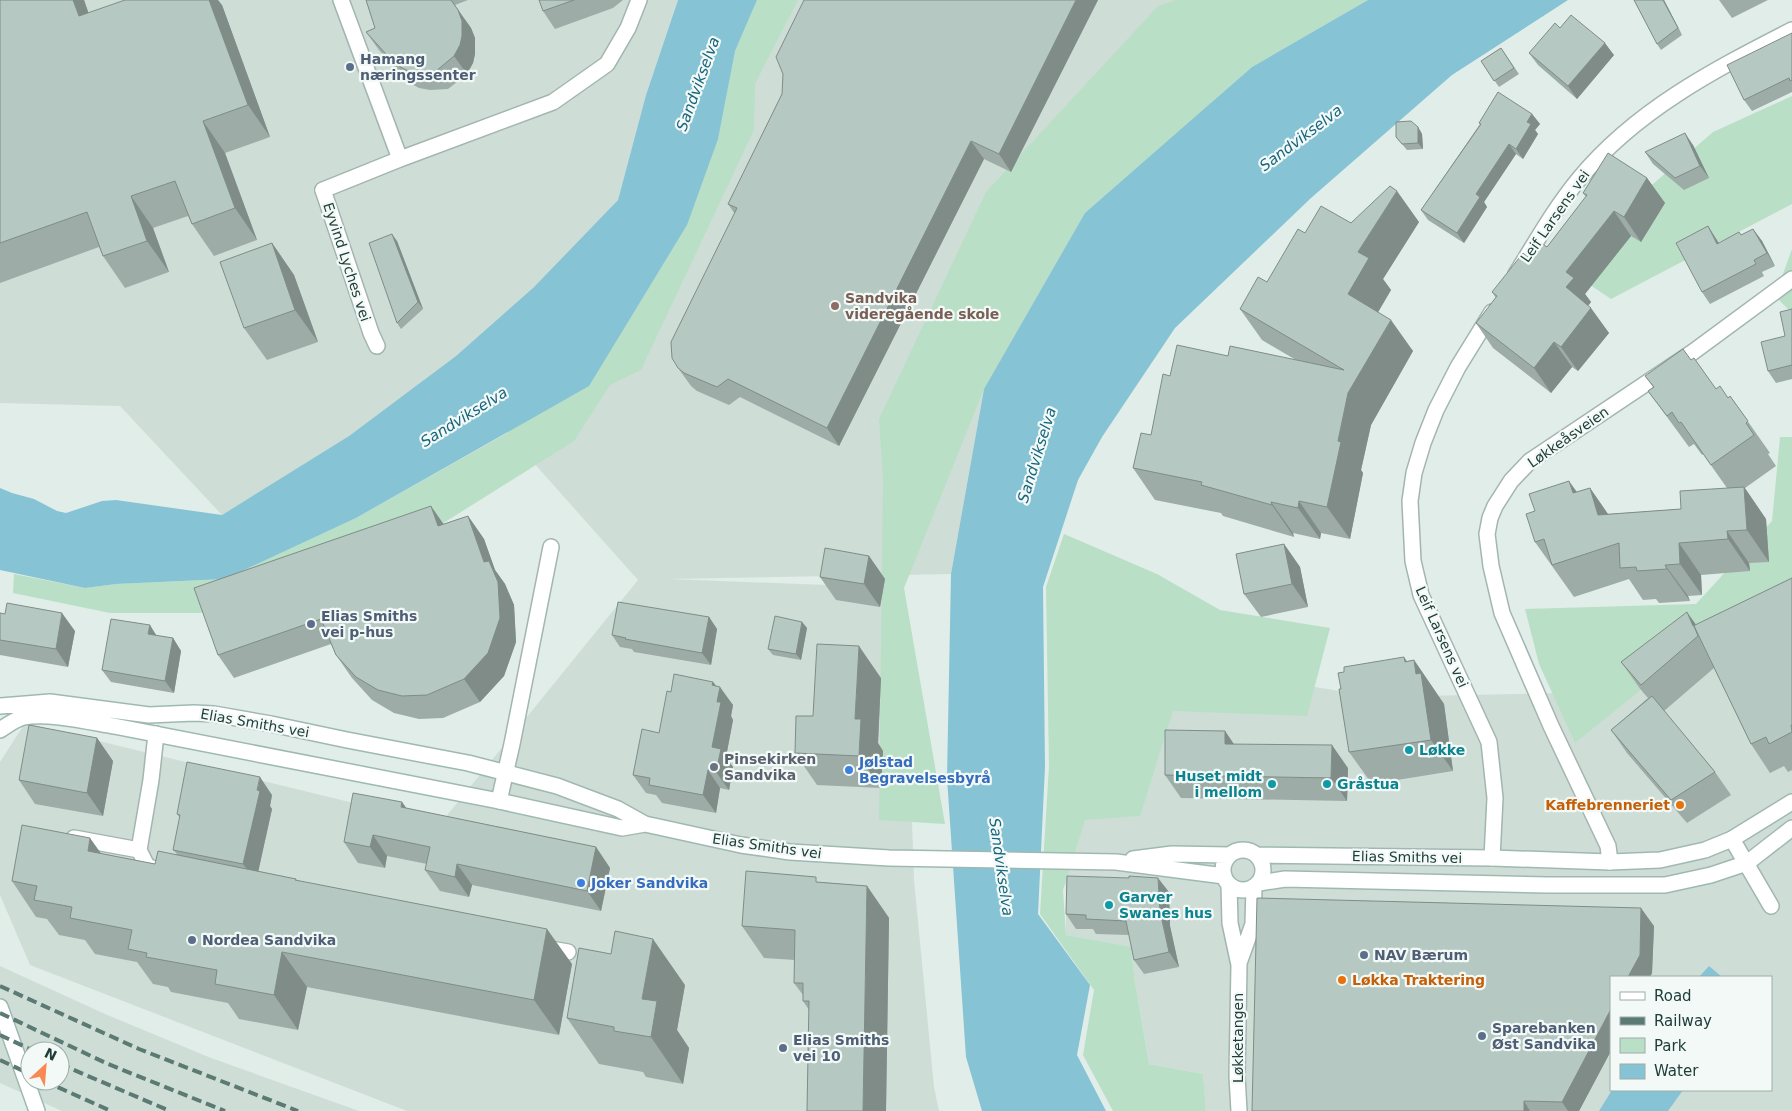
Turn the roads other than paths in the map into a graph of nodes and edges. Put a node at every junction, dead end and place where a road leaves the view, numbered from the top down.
1 (341, 0) edge
2 (639, 0) edge
3 (1792, 30) edge
4 (400, 158) junction
5 (1792, 279) edge
6 (1510, 282) edge
7 (1500, 299) edge
8 (374, 339) dead end
9 (551, 547) dead end
10 (0, 706) edge
11 (0, 730) edge
12 (156, 734) junction
13 (506, 773) junction
14 (499, 801) junction
15 (1792, 802) edge
16 (645, 824) junction
17 (1792, 828) edge
18 (63, 836) edge
19 (1732, 839) junction
20 (139, 850) junction
21 (1229, 855) junction
22 (1258, 855) junction
23 (1492, 858) junction
24 (1116, 862) junction
25 (1610, 862) junction
26 (1747, 863) junction
27 (177, 875) edge
28 (1226, 881) junction
29 (1257, 885) junction
30 (1771, 906) dead end
31 (530, 945) edge
32 (568, 952) dead end
33 (1239, 965) junction
34 (0, 1007) edge
35 (37, 1111) edge
36 (1239, 1111) edge

1 - 4 main road
2 - 4 main road
3 - 6 main road, Leif Larsens vei
4 - 8 main road, Eyvind Lyches vei
5 - 25 main road, Løkkeåsveien
7 - 23 main road, Leif Larsens vei
9 - 13 main road
10 - 13 main road, Elias Smiths vei
11 - 12 main road, Elias Smiths vei
12 - 14 main road, Elias Smiths vei
12 - 20 main road
13 - 14 main road
13 - 16 main road, Elias Smiths vei
14 - 16 main road, Elias Smiths vei
15 - 19 main road, Elias Smiths vei
16 - 24 main road, Elias Smiths vei
17 - 26 main road, Elias Smiths vei
18 - 20 main road
19 - 25 main road, Elias Smiths vei
19 - 26 main road
20 - 27 main road
21 - 22 main road
21 - 24 main road
21 - 28 main road
22 - 23 main road, Elias Smiths vei
22 - 29 main road
23 - 25 main road, Elias Smiths vei
24 - 28 main road
26 - 29 main road, Elias Smiths vei
26 - 30 main road
28 - 29 main road
28 - 33 main road, Løkketangen
29 - 33 main road, Løkketangen
31 - 32 main road
33 - 36 main road, Løkketangen
34 - 35 main road

